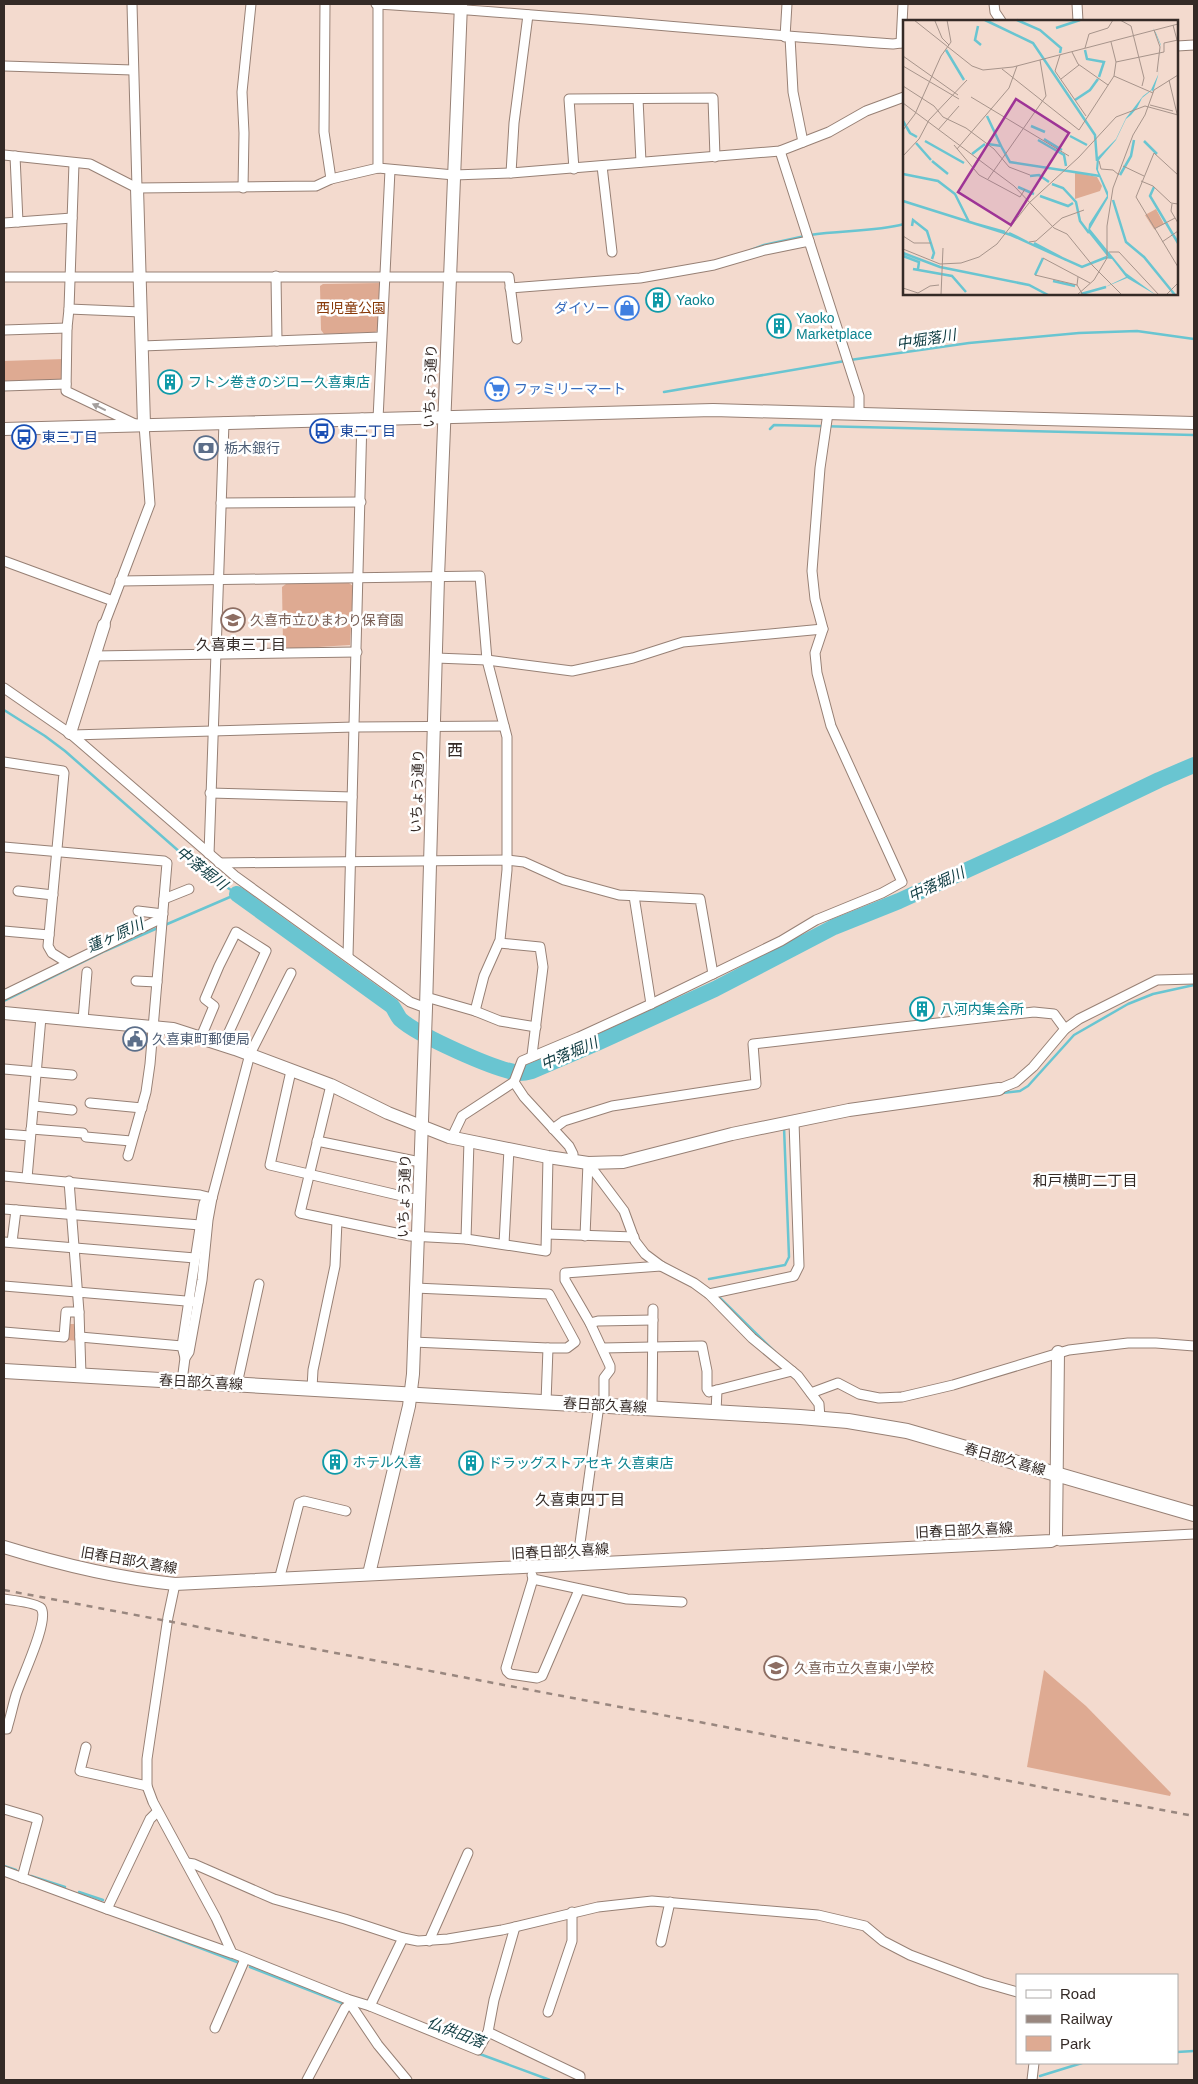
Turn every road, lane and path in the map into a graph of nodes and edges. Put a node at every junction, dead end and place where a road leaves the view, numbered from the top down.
1 (132, 4) edge
2 (252, 4) edge
3 (325, 4) edge
4 (377, 4) edge
5 (787, 4) edge
6 (903, 4) edge
7 (994, 4) edge
8 (1077, 4) edge
9 (461, 6) edge
10 (528, 15) junction
11 (1000, 20) edge
12 (1078, 20) edge
13 (788, 37) junction
14 (903, 44) edge
15 (1194, 45) edge
16 (1178, 46) edge
17 (4, 66) edge
18 (133, 70) junction
19 (903, 97) edge
20 (638, 99) junction
21 (803, 142) junction
22 (780, 151) junction
23 (4, 155) edge
24 (16, 156) junction
25 (715, 157) junction
26 (74, 162) junction
27 (641, 162) junction
28 (602, 166) junction
29 (378, 168) junction
30 (574, 169) junction
31 (390, 170) junction
32 (511, 173) junction
33 (454, 175) junction
34 (331, 179) junction
35 (137, 188) junction
36 (243, 188) junction
37 (72, 218) junction
38 (18, 222) junction
39 (4, 223) edge
40 (809, 241) junction
41 (612, 252) dead end
42 (69, 276) junction
43 (140, 276) junction
44 (276, 276) junction
45 (386, 276) junction
46 (449, 276) junction
47 (4, 277) edge
48 (510, 288) junction
49 (70, 309) junction
50 (141, 312) junction
51 (67, 328) junction
52 (4, 330) edge
53 (381, 337) junction
54 (518, 339) dead end
55 (277, 342) junction
56 (142, 346) junction
57 (66, 384) junction
58 (4, 386) edge
59 (828, 413) junction
60 (859, 414) junction
61 (362, 418) junction
62 (444, 418) junction
63 (378, 419) junction
64 (224, 422) junction
65 (1194, 423) edge
66 (141, 425) junction
67 (4, 429) edge
68 (361, 502) junction
69 (221, 503) junction
70 (4, 562) edge
71 (359, 577) junction
72 (438, 577) junction
73 (219, 580) junction
74 (120, 582) junction
75 (113, 601) junction
76 (104, 625) joint
77 (823, 629) junction
78 (357, 652) junction
79 (215, 655) junction
80 (94, 656) junction
81 (436, 658) junction
82 (487, 660) junction
83 (4, 688) edge
84 (504, 726) junction
85 (355, 727) junction
86 (434, 727) junction
87 (213, 731) junction
88 (71, 734) junction
89 (4, 762) edge
90 (210, 793) junction
91 (352, 798) junction
92 (4, 847) edge
93 (57, 852) junction
94 (209, 854) junction
95 (507, 860) junction
96 (429, 862) junction
97 (219, 863) junction
98 (352, 863) junction
99 (189, 889) dead end
100 (18, 891) dead end
101 (53, 894) junction
102 (634, 896) junction
103 (164, 899) junction
104 (138, 911) dead end
105 (162, 921) junction
106 (4, 930) edge
107 (49, 935) junction
108 (499, 943) junction
109 (348, 956) junction
110 (68, 963) junction
111 (88, 972) dead end
112 (291, 973) dead end
113 (713, 974) junction
114 (1194, 979) edge
115 (136, 981) dead end
116 (156, 982) junction
117 (4, 995) edge
118 (651, 1004) junction
119 (426, 1009) junction
120 (475, 1011) junction
121 (4, 1013) edge
122 (41, 1017) junction
123 (83, 1020) junction
124 (152, 1026) junction
125 (536, 1027) junction
126 (1065, 1029) junction
127 (202, 1037) junction
128 (223, 1045) junction
129 (250, 1054) junction
130 (532, 1056) junction
131 (4, 1069) edge
132 (291, 1071) junction
133 (36, 1072) junction
134 (72, 1075) dead end
135 (514, 1082) junction
136 (331, 1085) junction
137 (999, 1089) joint
138 (90, 1103) dead end
139 (34, 1106) junction
140 (142, 1108) junction
141 (72, 1110) dead end
142 (794, 1122) junction
143 (421, 1126) junction
144 (554, 1129) junction
145 (31, 1133) junction
146 (4, 1134) edge
147 (452, 1137) junction
148 (131, 1141) junction
149 (317, 1141) junction
150 (469, 1141) junction
151 (509, 1149) junction
152 (128, 1156) dead end
153 (548, 1157) junction
154 (420, 1162) junction
155 (573, 1162) junction
156 (588, 1163) junction
157 (309, 1175) junction
158 (4, 1176) edge
159 (27, 1178) junction
160 (69, 1181) junction
161 (212, 1198) junction
162 (419, 1200) junction
163 (4, 1209) edge
164 (16, 1210) junction
165 (71, 1214) junction
166 (337, 1221) junction
167 (200, 1225) junction
168 (547, 1234) junction
169 (585, 1236) junction
170 (418, 1237) junction
171 (634, 1238) junction
172 (466, 1239) junction
173 (8, 1242) edge
174 (504, 1244) junction
175 (73, 1247) junction
176 (195, 1258) junction
177 (661, 1266) junction
178 (194, 1269) junction
179 (204, 1272) junction
180 (259, 1284) dead end
181 (4, 1286) edge
182 (415, 1288) junction
183 (77, 1292) junction
184 (709, 1294) junction
185 (188, 1301) junction
186 (198, 1302) junction
187 (654, 1309) dead end
188 (79, 1312) junction
189 (653, 1320) junction
190 (590, 1323) junction
191 (4, 1332) edge
192 (80, 1337) junction
193 (413, 1342) junction
194 (182, 1346) junction
195 (1194, 1346) edge
196 (654, 1347) junction
197 (548, 1348) junction
198 (603, 1348) junction
199 (1058, 1352) junction
200 (185, 1358) junction
201 (4, 1371) edge
202 (792, 1371) junction
203 (81, 1375) junction
204 (182, 1381) junction
205 (237, 1384) junction
206 (312, 1388) junction
207 (717, 1390) junction
208 (411, 1393) junction
209 (812, 1393) junction
210 (546, 1402) junction
211 (601, 1405) junction
212 (652, 1408) junction
213 (716, 1412) junction
214 (820, 1418) junction
215 (1057, 1474) junction
216 (346, 1511) dead end
217 (1194, 1514) edge
218 (1194, 1534) edge
219 (1055, 1540) junction
220 (4, 1547) edge
221 (577, 1565) junction
222 (532, 1573) junction
223 (369, 1574) junction
224 (279, 1580) junction
225 (175, 1584) junction
226 (579, 1590) junction
227 (4, 1599) edge
228 (682, 1602) dead end
229 (4, 1728) edge
230 (86, 1748) dead end
231 (148, 1786) junction
232 (4, 1809) edge
233 (157, 1812) junction
234 (468, 1853) dead end
235 (187, 1863) junction
236 (4, 1872) edge
237 (22, 1878) junction
238 (670, 1902) junction
239 (107, 1909) junction
240 (572, 1912) junction
241 (515, 1927) junction
242 (403, 1938) junction
243 (429, 1941) junction
244 (662, 1942) dead end
245 (232, 1953) junction
246 (246, 1959) junction
247 (1016, 1992) edge
248 (348, 2002) junction
249 (370, 2006) junction
250 (548, 2012) dead end
251 (215, 2028) dead end
252 (488, 2032) junction
253 (1034, 2064) edge
254 (307, 2080) edge
255 (407, 2080) edge
256 (580, 2080) edge
257 (1032, 2080) edge

1 - 18 street
2 - 36 street
3 - 34 street
4 - 9 street
4 - 29 street
5 - 13 street
6 - 14 street
7 - 11 street
8 - 12 street
9 - 10 street
9 - 33 street, いちょう通り
10 - 13 street
10 - 32 street
13 - 14 street
13 - 21 street
15 - 16 street
17 - 18 street
18 - 35 street
19 - 21 street
20 - 25 street
20 - 27 street
20 - 30 street
21 - 22 street
22 - 25 street
22 - 40 street
23 - 24 street
24 - 26 street
24 - 38 street
25 - 27 street
26 - 35 street
26 - 37 street
27 - 28 street
28 - 30 street
28 - 41 street
29 - 31 street
29 - 34 street
30 - 32 street
31 - 33 street
31 - 45 street
32 - 33 street
33 - 46 street, いちょう通り
34 - 36 street
35 - 36 street
35 - 43 street
37 - 38 street
37 - 42 street
38 - 39 street
40 - 48 street
40 - 60 street
42 - 43 street
42 - 47 street
42 - 49 street
43 - 44 street
43 - 50 street
44 - 45 street
44 - 55 street
45 - 46 street
45 - 53 street
46 - 48 street
46 - 62 street, いちょう通り
48 - 54 street
49 - 50 street
49 - 51 street
50 - 56 street
51 - 52 street
51 - 57 street
53 - 55 street
53 - 63 street
55 - 56 street
56 - 66 street
57 - 58 street
66 -> 57 street
59 - 60 street
59 - 62 street
59 - 77 street
60 - 65 street
61 - 63 street
61 - 64 street
61 - 68 street
62 - 63 street
62 - 72 street, いちょう通り
64 - 66 street
64 - 69 street
66 - 67 street
66 - 74 street
68 - 69 street
68 - 71 street
69 - 73 street
70 - 75 street
71 - 72 street
71 - 73 street
71 - 78 street
72 - 81 street, いちょう通り
72 - 82 street
73 - 74 street
73 - 79 street
74 - 75 street
75 - 76 street
76 - 80 street
77 - 82 street
77 - 113 street
78 - 79 street
78 - 85 street
79 - 80 street
79 - 87 street
80 - 88 street
81 - 82 street
81 - 86 street, いちょう通り
82 - 84 street
83 - 88 street
84 - 86 street
84 - 95 street
85 - 86 street
85 - 87 street
85 - 91 street
86 - 96 street, いちょう通り
87 - 88 street
87 - 90 street
88 - 94 street
89 - 93 street
90 - 91 street
90 - 94 street
91 - 98 street
92 - 93 street
93 - 101 street
93 - 103 street
94 - 97 street
95 - 96 street
95 - 102 street
95 - 108 street
96 - 98 street
96 - 119 street, いちょう通り
97 - 98 street
97 - 109 street
98 - 109 street
99 - 103 street
100 - 101 street
101 - 107 street
102 - 113 street
102 - 118 street
103 - 105 street
104 - 105 street
105 - 110 street
105 - 116 street
106 - 107 street
107 - 110 street
108 - 120 street
108 - 125 street
109 - 119 street
110 - 117 street
111 - 123 street
112 - 129 street
113 - 118 street
114 - 126 street
115 - 116 street
116 - 124 street
118 - 130 street
119 - 120 street
119 - 143 street, いちょう通り
120 - 125 street
121 - 122 street
122 - 123 street
122 - 133 street
123 - 124 street
124 - 127 street
124 - 140 street
125 - 130 street
126 - 137 street
126 - 144 street
127 - 128 street
127 - 128 street
128 - 129 street
129 - 132 street
129 - 161 street
130 - 135 street
131 - 133 street
132 - 136 street
132 - 157 street
133 - 134 street
133 - 139 street
135 - 144 street
135 - 147 street
136 - 143 street
136 - 149 street
137 - 142 street
138 - 140 street
139 - 141 street
139 - 145 street
140 - 148 street
142 - 156 street
142 - 184 street
143 - 147 street
143 - 154 street, いちょう通り
144 - 155 street
145 - 146 street
145 - 148 street
145 - 159 street
147 - 150 street
148 - 152 street
149 - 154 street
149 - 157 street
150 - 151 street
150 - 172 street
151 - 153 street
151 - 174 street
153 - 155 street
153 - 168 street
154 - 162 street, いちょう通り
155 - 156 street
156 - 169 street
156 - 171 street
157 - 162 street
157 - 166 street
158 - 159 street
159 - 160 street
160 - 161 street
160 - 165 street
161 - 167 street
161 - 179 street
162 - 170 street, いちょう通り
163 - 164 street
164 - 165 street
164 - 173 street
165 - 167 street
165 - 175 street
166 - 170 street
166 - 206 street
167 - 176 street
168 - 169 street
168 - 174 street
169 - 171 street
170 - 172 street
170 - 182 street, いちょう通り
171 - 177 street
172 - 174 street
173 - 175 street
175 - 176 street
175 - 183 street
176 - 178 street
177 - 184 street
177 - 190 street
178 - 179 street
178 - 185 street
179 - 186 street
180 - 205 street
181 - 183 street
182 - 193 street, いちょう通り
182 - 197 street
183 - 185 street
183 - 188 street
184 - 202 street
185 - 186 street
185 - 194 street
186 - 200 street
187 - 189 street
188 - 191 street
188 - 192 street
189 - 190 street
189 - 196 street
190 - 198 street
192 - 194 street
192 - 203 street
193 - 197 street
193 - 208 street, いちょう通り
194 - 200 street
195 - 199 street
196 - 198 street
196 - 207 street
196 - 212 street
197 - 210 street
198 - 211 street
199 - 209 street
199 - 215 street
200 - 204 street
201 - 203 main road, 春日部久喜線
202 - 207 street
202 - 209 street
203 - 204 main road, 春日部久喜線
204 - 205 main road, 春日部久喜線
205 - 206 main road, 春日部久喜線
206 - 208 main road, 春日部久喜線
207 - 213 street
208 - 210 main road, 春日部久喜線
208 - 223 street, いちょう通り
209 - 214 street
210 - 211 main road, 春日部久喜線
211 - 212 main road, 春日部久喜線
211 - 221 street
212 - 213 main road, 春日部久喜線
213 - 214 main road, 春日部久喜線
214 - 215 main road, 春日部久喜線
215 - 217 main road, 春日部久喜線
215 - 219 street
216 - 224 street
218 - 219 street
219 - 221 street, 旧春日部久喜線
220 - 225 street, 旧春日部久喜線
221 - 222 street, 旧春日部久喜線
222 - 223 street, 旧春日部久喜線
222 - 226 street
222 - 226 street
223 - 224 street, 旧春日部久喜線
224 - 225 street, 旧春日部久喜線
225 - 231 street
226 - 228 street
227 - 229 street
230 - 231 street
231 - 233 street
232 - 237 street
233 - 235 street
233 - 239 street
234 - 243 street
235 - 242 street
235 - 245 street
236 - 237 street
237 - 239 street
238 - 240 street
238 - 244 street
238 - 247 street
239 - 245 street
240 - 241 street
240 - 250 street
241 - 243 street
241 - 252 street
242 - 243 street
242 - 249 street
245 - 246 street
246 - 248 street
246 - 251 street
248 - 249 street
248 - 254 street
248 - 255 street
249 - 252 street
252 - 256 street
253 - 257 street

